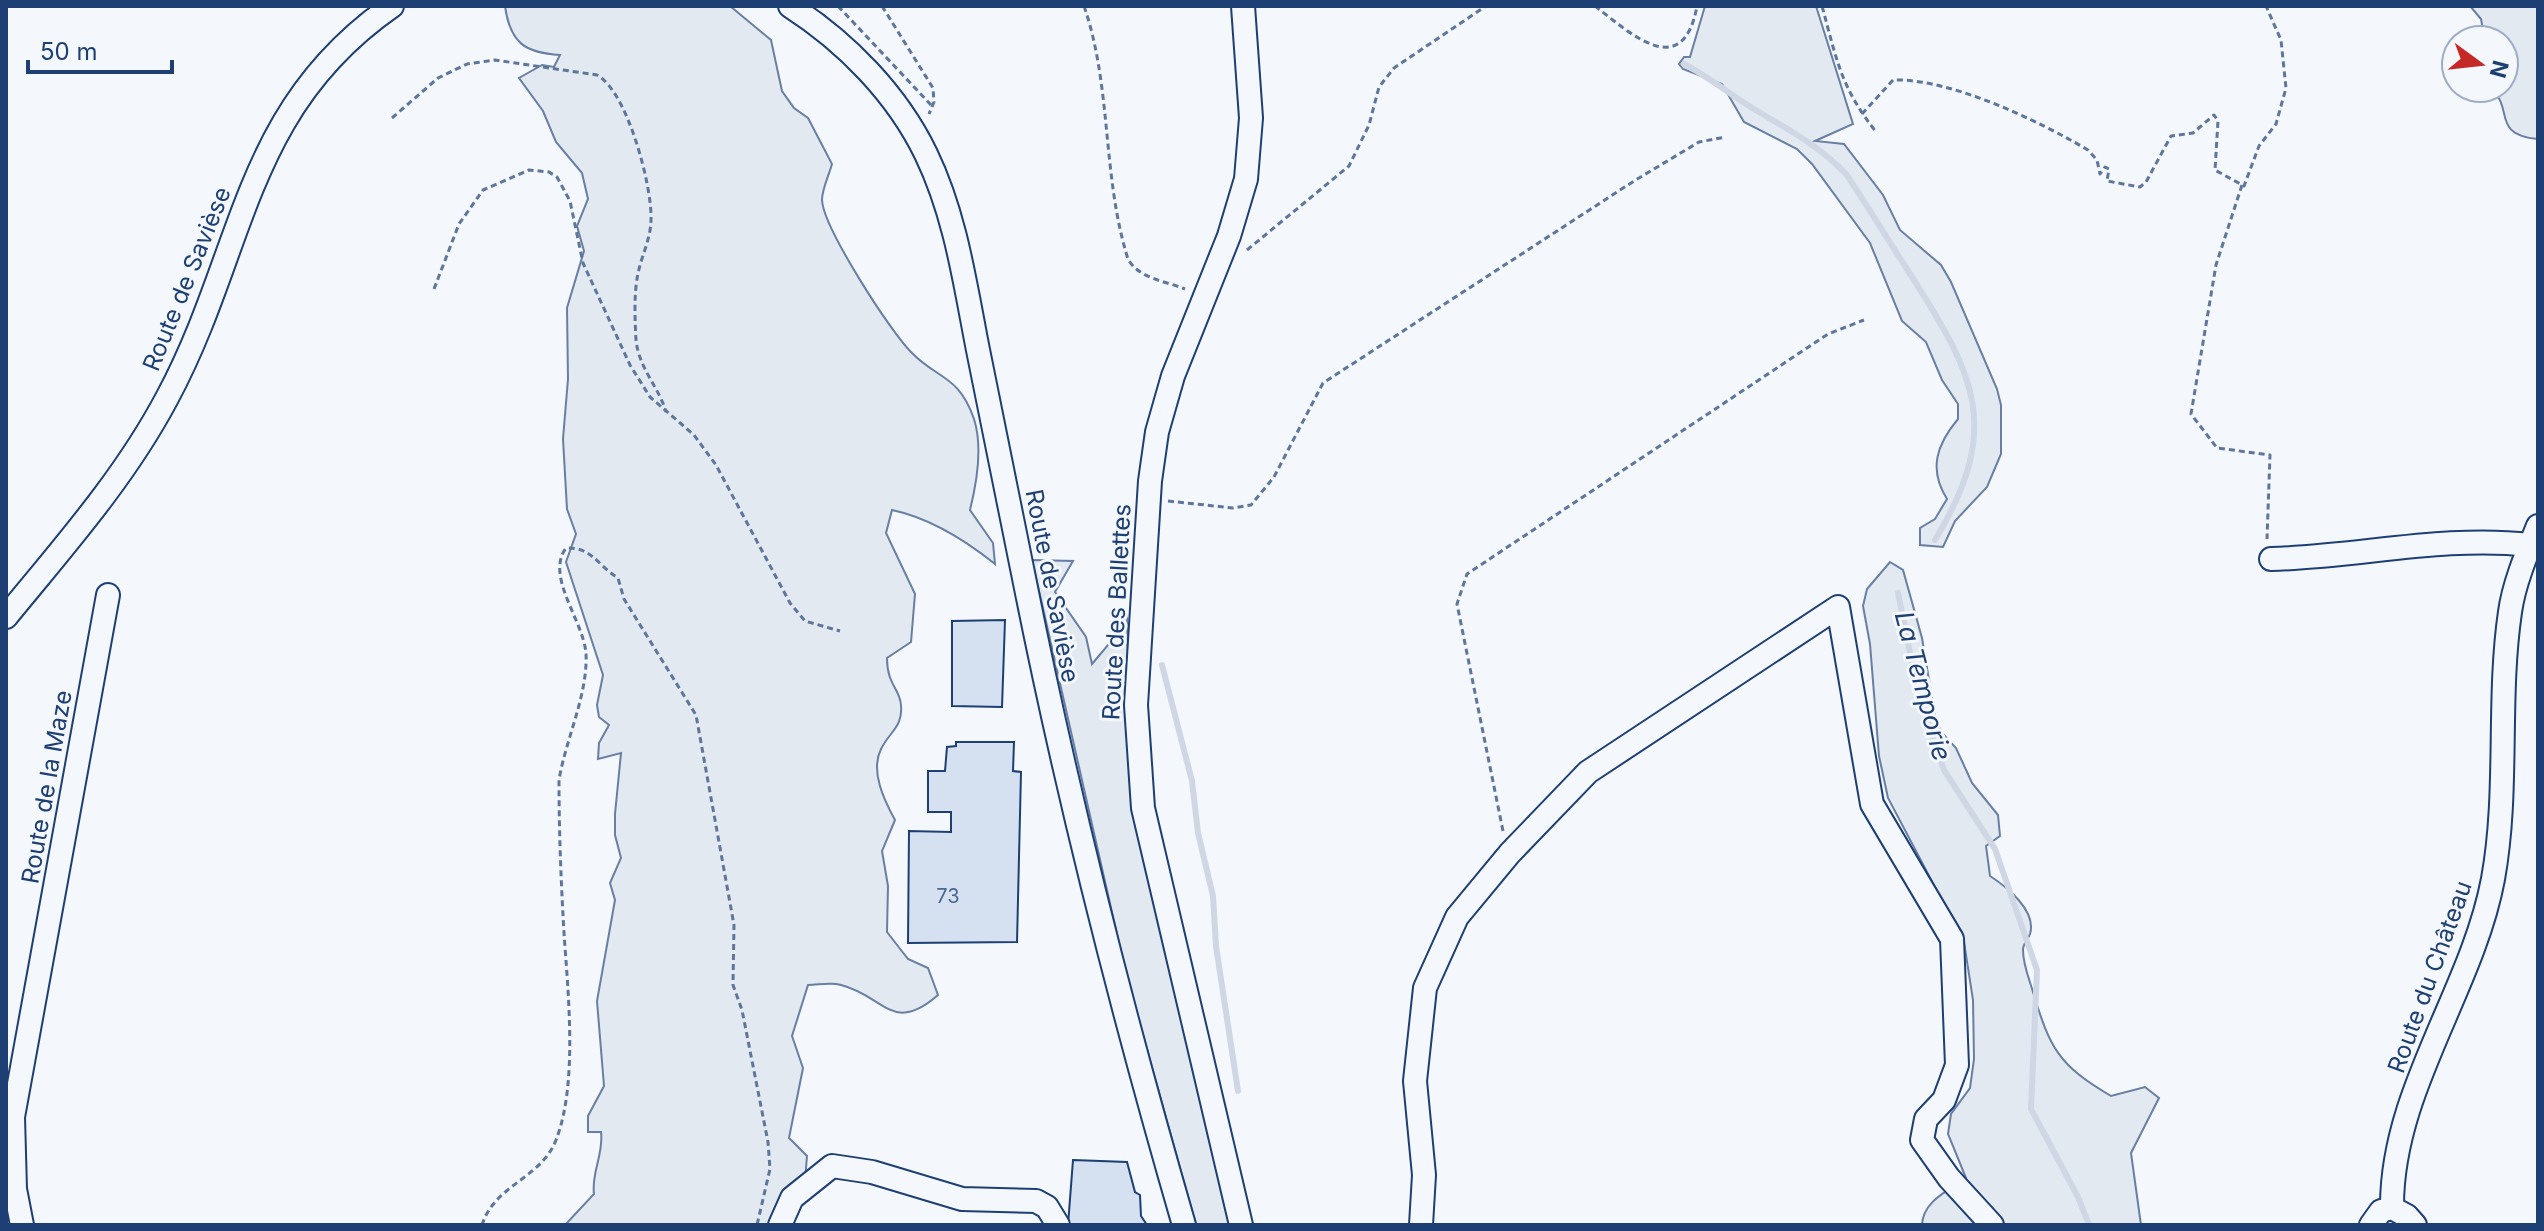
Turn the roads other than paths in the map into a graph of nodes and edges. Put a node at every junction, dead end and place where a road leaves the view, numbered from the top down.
1 (392, 6) edge
2 (790, 6) edge
3 (1243, 6) edge
4 (2534, 536) edge
5 (2271, 559) road end
6 (108, 595) dead end
7 (6, 617) edge
8 (2392, 1208) junction
9 (22, 1225) edge
10 (780, 1225) edge
11 (1058, 1225) edge
12 (1184, 1225) edge
13 (1241, 1225) edge
14 (1421, 1225) edge
15 (1992, 1225) edge
16 (2371, 1225) edge
17 (2415, 1225) edge

1 - 7 street, Route de Savièse
2 - 12 street, Route de Savièse
3 - 13 street, Route des Ballettes
4 - 5 street
4 - 8 street, Route du Château
6 - 9 street, Route de la Maze
8 - 16 street
8 - 17 street
10 - 11 street
14 - 15 street

